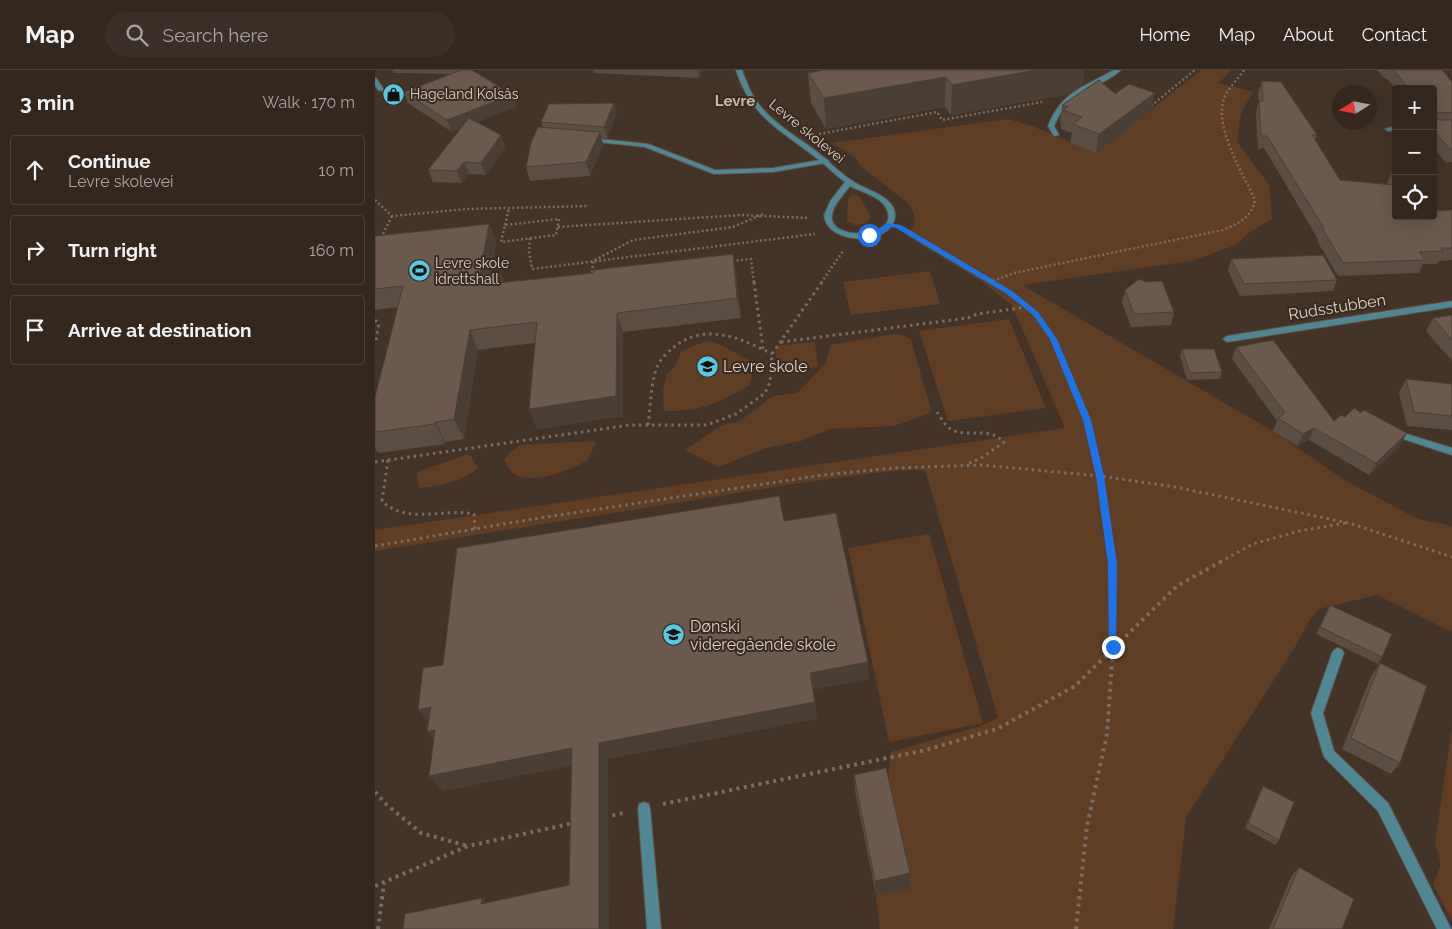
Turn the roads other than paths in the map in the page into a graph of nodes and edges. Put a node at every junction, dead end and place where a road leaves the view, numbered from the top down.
1 (739, 70) edge
2 (1118, 70) edge
3 (375, 80) edge
4 (381, 90) dead end
5 (1388, 128) dead end
6 (1392, 128) edge
7 (1056, 135) dead end
8 (581, 139) edge
9 (826, 162) junction
10 (849, 182) junction
11 (1452, 304) edge
12 (1227, 339) dead end
13 (1387, 431) edge
14 (1452, 452) edge
15 (1338, 653) dead end
16 (644, 808) road end
17 (654, 929) edge
18 (1444, 929) edge

1 - 9 street, Levre skolevei
2 - 7 street
3 - 4 street
5 - 6 street
8 - 9 street
9 - 10 street, Levre skolevei
10 - 10 street, Levre skolevei
11 - 12 street, Rudsstubben
13 - 14 street
15 - 18 street
16 - 17 street

